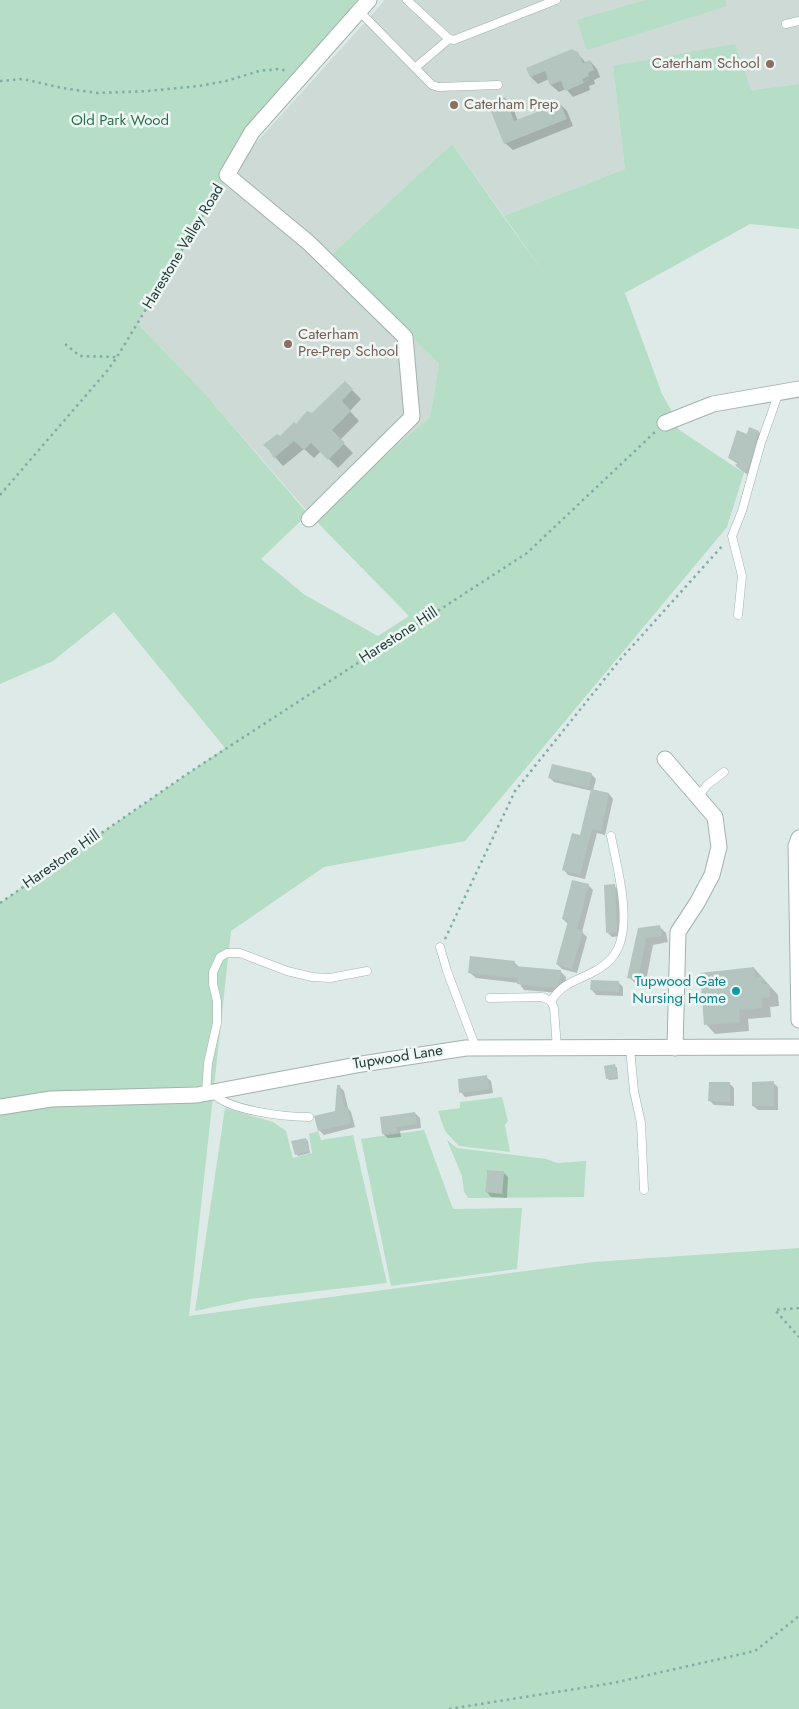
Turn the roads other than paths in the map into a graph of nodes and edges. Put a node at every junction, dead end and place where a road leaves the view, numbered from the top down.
1 (407, 0) edge
2 (556, 0) edge
3 (364, 6) edge
4 (799, 21) edge
5 (786, 24) dead end
6 (449, 40) junction
7 (416, 67) junction
8 (498, 85) dead end
9 (799, 389) edge
10 (779, 392) junction
11 (665, 423) road end
12 (310, 519) dead end
13 (738, 615) dead end
14 (665, 759) dead end
15 (724, 772) dead end
16 (698, 797) junction
17 (611, 836) dead end
18 (799, 838) edge
19 (440, 947) road end
20 (367, 971) dead end
21 (490, 998) dead end
22 (551, 1001) junction
23 (799, 1020) edge
24 (799, 1047) edge
25 (476, 1048) junction
26 (557, 1048) junction
27 (630, 1048) junction
28 (675, 1048) junction
29 (209, 1093) junction
30 (0, 1106) edge
31 (310, 1117) dead end
32 (644, 1190) dead end

1 - 6 lane
2 - 6 lane
3 - 7 lane
3 - 12 street, Harestone Valley Road
4 - 5 lane
6 - 7 lane
7 - 8 lane
9 - 10 street
10 - 11 street
10 - 13 lane
14 - 16 street
15 - 16 lane
16 - 28 street
17 - 22 lane
18 - 23 street
19 - 25 lane
20 - 29 lane
21 - 22 lane
22 - 26 lane
24 - 28 street, Tupwood Lane
25 - 26 street, Tupwood Lane
25 - 29 street, Tupwood Lane
26 - 27 street, Tupwood Lane
27 - 28 street, Tupwood Lane
27 - 32 lane
29 - 30 street, Tupwood Lane
29 - 31 lane

